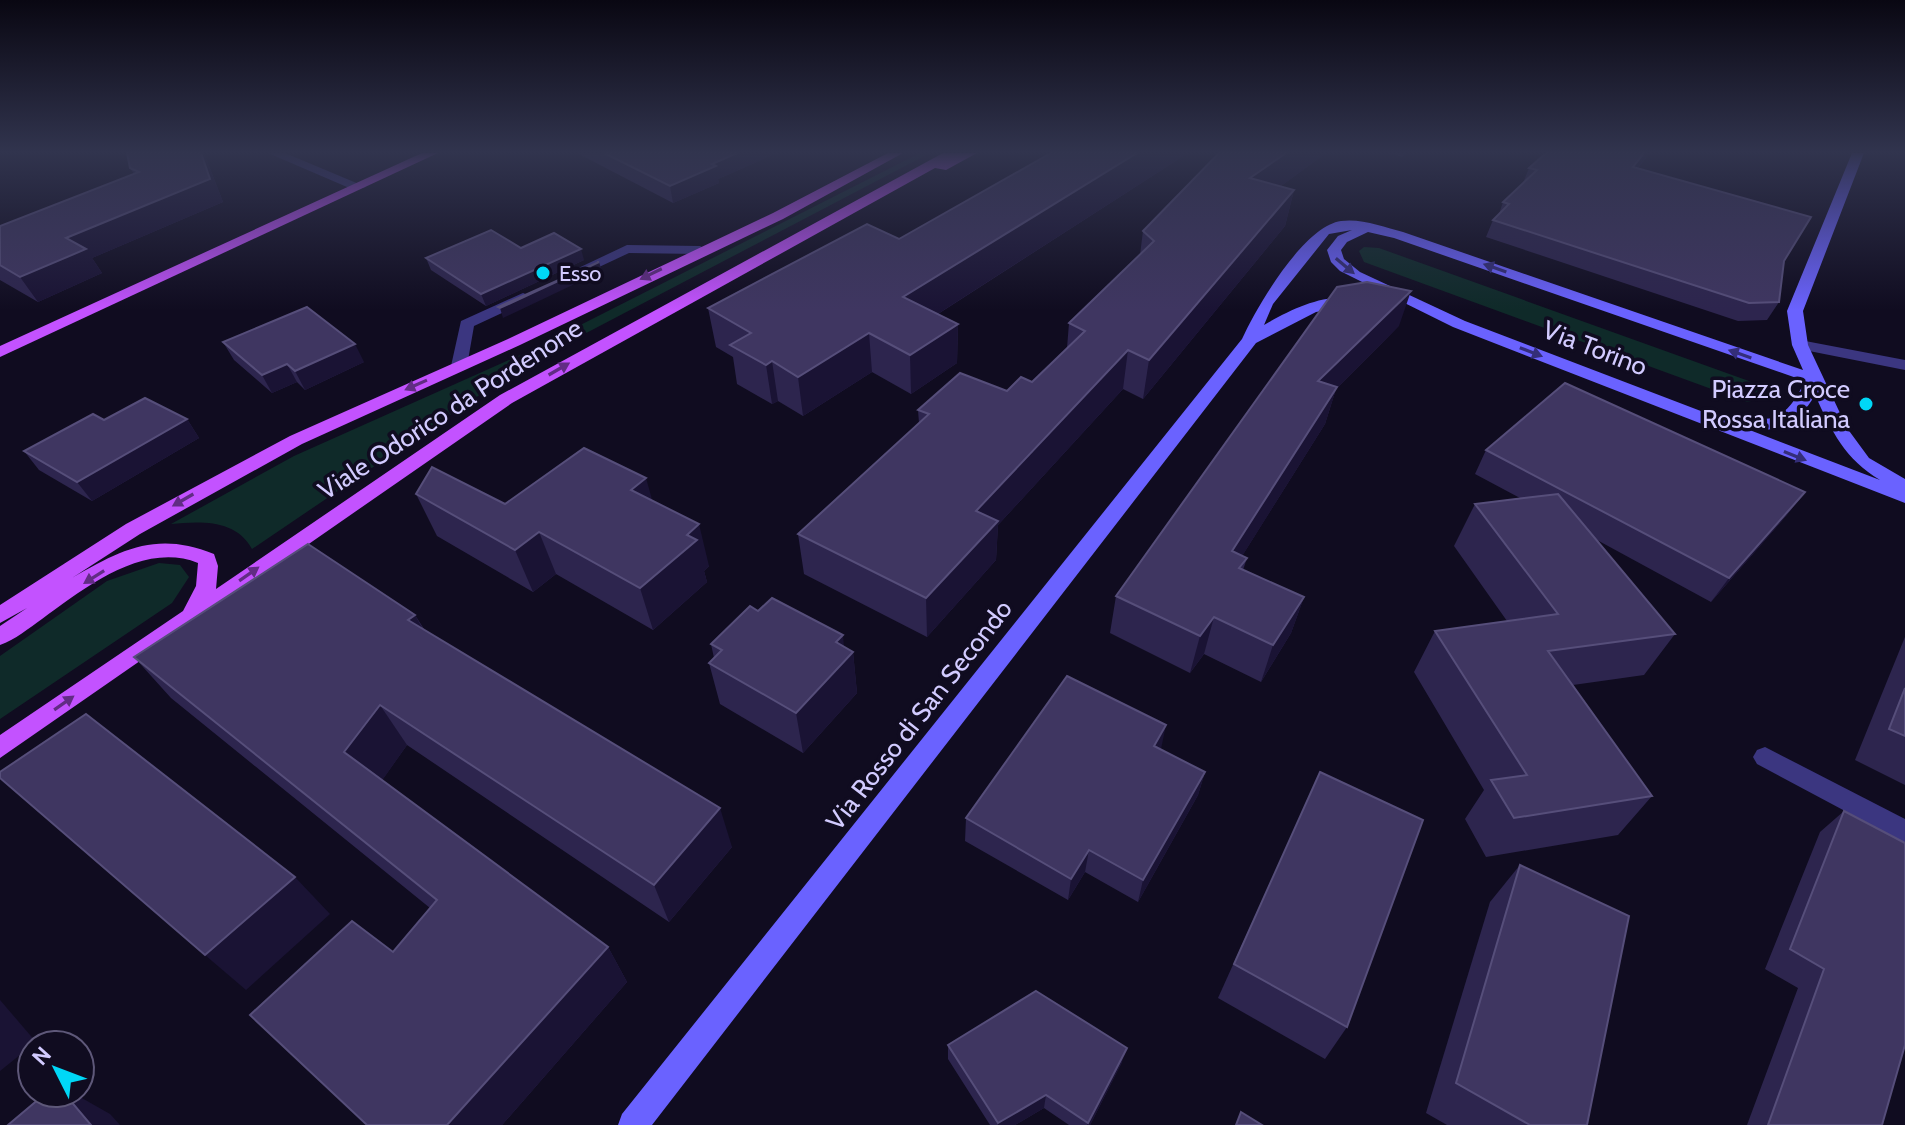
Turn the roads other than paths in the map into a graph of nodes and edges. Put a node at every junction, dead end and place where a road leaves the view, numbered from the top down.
1 (319, 206) edge
2 (798, 206) edge
3 (857, 206) edge
4 (860, 206) edge
5 (1837, 206) edge
6 (840, 215) junction
7 (1382, 231) junction
8 (700, 250) junction
9 (560, 280) edge
10 (534, 293) edge
11 (1459, 324) junction
12 (1250, 340) junction
13 (1800, 345) junction
14 (0, 352) edge
15 (1905, 365) edge
16 (459, 366) junction
17 (1814, 379) junction
18 (1697, 415) junction
19 (1905, 487) edge
20 (1905, 497) edge
21 (0, 615) edge
22 (185, 619) junction
23 (0, 637) edge
24 (0, 748) edge
25 (1765, 757) dead end
26 (1905, 832) edge
27 (633, 1125) edge

1 - 14 main road
2 - 8 main road, Viale Odorico da Pordenone
3 - 6 main road, Viale Odorico da Pordenone
4 - 6 main road
5 - 13 main road
22 -> 6 main road, Viale Odorico da Pordenone
7 -> 11 main road, Via Torino
7 - 12 main road, Via Torino
17 -> 7 main road, Via Torino
8 - 9 street
8 -> 16 main road, Viale Odorico da Pordenone
10 - 16 street
11 - 12 main road
11 -> 18 main road, Via Torino
12 - 27 main road, Via Rosso di San Secondo
13 - 15 street
13 - 17 main road
16 -> 21 main road, Viale Odorico da Pordenone
17 - 18 main road
17 - 19 main road
18 -> 20 main road, Via Torino
22 -> 23 main road
24 -> 22 main road, Viale Odorico da Pordenone
25 - 26 street

